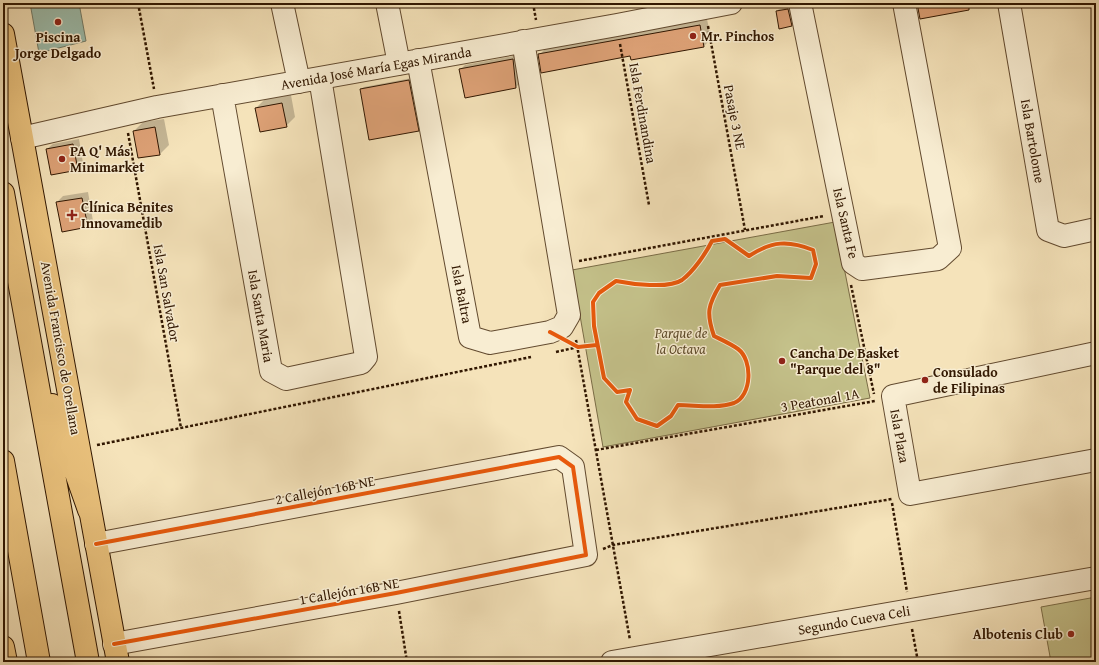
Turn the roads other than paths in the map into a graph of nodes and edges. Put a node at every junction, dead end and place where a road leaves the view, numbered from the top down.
1 (282, 3) edge
2 (387, 3) edge
3 (732, 3) edge
4 (800, 3) edge
5 (904, 3) edge
6 (1010, 3) edge
7 (628, 17) edge
8 (3, 34) edge
9 (523, 41) junction
10 (408, 62) junction
11 (320, 78) junction
12 (299, 82) junction
13 (222, 95) junction
14 (22, 138) junction
15 (3, 193) edge
16 (1096, 229) edge
17 (30, 343) junction
18 (1096, 353) edge
19 (1096, 460) edge
20 (3, 461) edge
21 (89, 510) junction
22 (3, 529) edge
23 (96, 544) junction
24 (586, 555) joint
25 (23, 571) junction
26 (1096, 578) edge
27 (116, 653) edge
28 (623, 660) edge
29 (39, 662) edge
30 (88, 662) edge

1 - 12 street
2 - 10 street
3 - 7 street, Avenida José María Egas Miranda
4 - 5 street, Isla Santa Fe
6 - 16 street, Isla Bartolome
7 - 9 street, Avenida José María Egas Miranda
8 - 14 main road, Avenida Francisco de Orellana
9 - 10 street, Avenida José María Egas Miranda
9 - 10 street, Isla Baltra
10 - 11 street, Avenida José María Egas Miranda
11 - 12 street, Avenida José María Egas Miranda
11 - 13 street, Isla Santa Maria
12 - 13 street, Avenida José María Egas Miranda
13 - 14 street, Avenida José María Egas Miranda
14 - 21 main road, Avenida Francisco de Orellana
15 - 17 main road, Avenida Francisco de Orellana
17 - 21 main road
17 - 30 main road, Avenida Francisco de Orellana
18 - 19 street, Isla Plaza
20 - 25 main road
21 - 23 main road, Avenida Francisco de Orellana
22 - 25 main road
23 - 24 street, 2 Callejón 16B NE
23 - 27 main road, Avenida Francisco de Orellana
24 - 27 street, 1 Callejón 16B NE
25 - 29 main road
26 - 28 street, Segundo Cueva Celi

